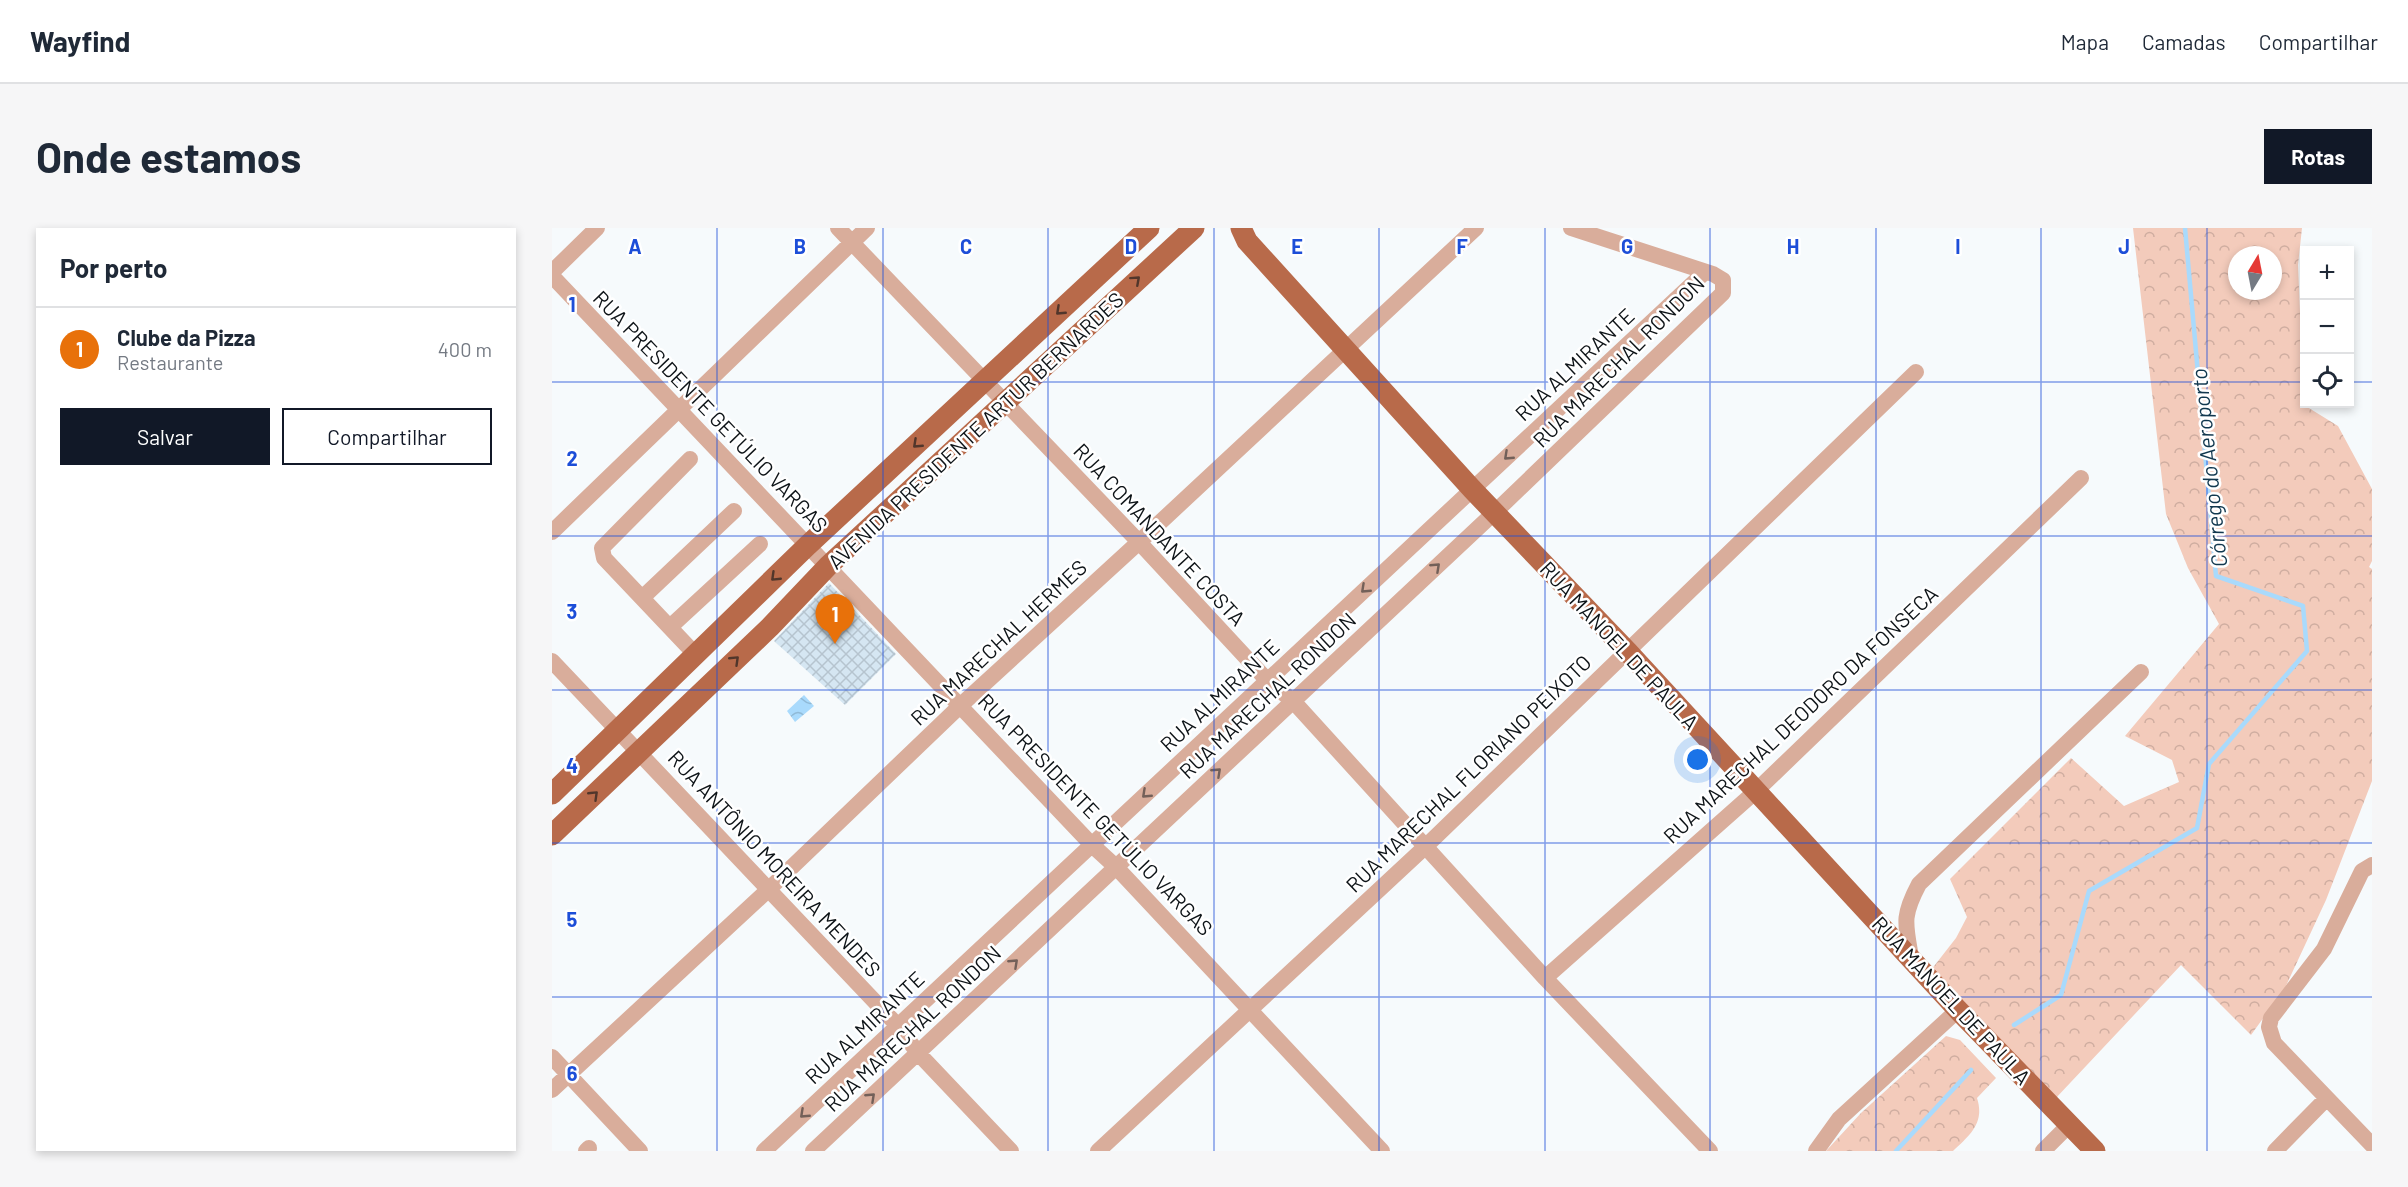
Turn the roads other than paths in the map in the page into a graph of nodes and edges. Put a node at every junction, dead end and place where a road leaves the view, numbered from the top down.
1 (597, 228) edge
2 (838, 228) edge
3 (867, 228) edge
4 (1149, 228) edge
5 (1194, 228) edge
6 (1229, 228) edge
7 (1476, 228) edge
8 (1571, 228) edge
9 (1244, 234) edge
10 (852, 243) junction
11 (1704, 273) junction
12 (552, 274) edge
13 (1345, 350) junction
14 (1916, 372) dead end
15 (984, 381) junction
16 (1003, 402) junction
17 (679, 410) junction
18 (690, 459) dead end
19 (2081, 477) dead end
20 (1472, 489) junction
21 (734, 511) dead end
22 (1495, 512) junction
23 (552, 532) edge
24 (1139, 542) junction
25 (760, 544) dead end
26 (808, 545) junction
27 (828, 566) junction
28 (642, 598) junction
29 (670, 627) junction
30 (1628, 652) junction
31 (695, 654) junction
32 (552, 661) edge
33 (2141, 672) dead end
34 (1267, 681) junction
35 (1293, 701) junction
36 (961, 705) junction
37 (619, 730) junction
38 (639, 752) junction
39 (1756, 791) junction
40 (552, 794) edge
41 (552, 835) edge
42 (1092, 845) junction
43 (1425, 847) junction
44 (2371, 863) edge
45 (1116, 867) junction
46 (770, 890) junction
47 (1911, 957) junction
48 (1545, 978) junction
49 (1250, 1010) junction
50 (1958, 1010) junction
51 (898, 1026) junction
52 (918, 1053) junction
53 (552, 1057) edge
54 (568, 1075) junction
55 (552, 1090) edge
56 (2326, 1099) junction
57 (2069, 1125) junction
58 (2372, 1145) edge
59 (1377, 1149) edge
60 (640, 1151) edge
61 (764, 1151) edge
62 (813, 1151) edge
63 (1011, 1151) edge
64 (1098, 1151) edge
65 (1710, 1151) edge
66 (1816, 1151) edge
67 (2043, 1151) edge
68 (2095, 1151) edge
69 (2275, 1151) edge

1 - 12 street
2 - 10 street, RUA COMANDANTE COSTA
3 - 10 street
4 -> 15 main road, AVENIDA PRESIDENTE ARTUR BERNARDES
16 -> 5 main road, AVENIDA PRESIDENTE ARTUR BERNARDES
6 - 9 main road, RUA MANOEL DE PAULA
7 - 13 street, RUA MARECHAL HERMES
8 - 11 street
9 - 13 main road, RUA MANOEL DE PAULA
10 - 15 street, RUA COMANDANTE COSTA
10 - 17 street
11 -> 20 street, RUA ALMIRANTE
11 - 22 street, RUA MARECHAL RONDON
12 - 17 street, RUA PRESIDENTE GETÚLIO VARGAS
13 - 20 main road, RUA MANOEL DE PAULA
13 - 24 street, RUA MARECHAL HERMES
14 - 30 street, RUA MARECHAL FLORIANO PEIXOTO
15 - 16 street, RUA COMANDANTE COSTA
15 -> 26 main road, AVENIDA PRESIDENTE ARTUR BERNARDES
16 - 24 street, RUA COMANDANTE COSTA
16 - 27 main road, AVENIDA PRESIDENTE ARTUR BERNARDES
17 - 23 street
17 - 26 street, RUA PRESIDENTE GETÚLIO VARGAS
18 - 28 street
19 - 39 street, RUA MARECHAL DEODORO DA FONSECA
20 - 22 main road, RUA MANOEL DE PAULA
20 -> 34 street, RUA ALMIRANTE
21 - 28 street
22 - 30 main road, RUA MANOEL DE PAULA
35 -> 22 street, RUA MARECHAL RONDON
24 - 34 street, RUA COMANDANTE COSTA
24 - 36 street, RUA MARECHAL HERMES
25 - 29 street
26 - 27 street, RUA PRESIDENTE GETÚLIO VARGAS
26 -> 31 main road, AVENIDA PRESIDENTE ARTUR BERNARDES
27 - 36 street, RUA PRESIDENTE GETÚLIO VARGAS
38 -> 27 main road, AVENIDA PRESIDENTE ARTUR BERNARDES
28 - 29 street
29 - 31 street
30 - 39 main road, RUA MANOEL DE PAULA
30 - 43 street, RUA MARECHAL FLORIANO PEIXOTO
31 - 37 main road, AVENIDA PRESIDENTE ARTUR BERNARDES
32 - 37 street, RUA ANTÔNIO MOREIRA MENDES
33 - 47 street
34 - 35 street, RUA COMANDANTE COSTA
34 -> 42 street, RUA ALMIRANTE
35 - 43 street, RUA COMANDANTE COSTA
45 -> 35 street, RUA MARECHAL RONDON
36 - 42 street, RUA PRESIDENTE GETÚLIO VARGAS
36 - 46 street, RUA MARECHAL HERMES
37 - 38 street, RUA ANTÔNIO MOREIRA MENDES
37 - 40 main road, AVENIDA PRESIDENTE ARTUR BERNARDES
41 -> 38 main road, AVENIDA PRESIDENTE ARTUR BERNARDES
38 - 46 street, RUA ANTÔNIO MOREIRA MENDES
39 - 47 main road, RUA MANOEL DE PAULA
39 - 48 street, RUA MARECHAL DEODORO DA FONSECA
42 - 45 street, RUA PRESIDENTE GETÚLIO VARGAS
42 - 51 street, RUA ALMIRANTE
43 - 48 street, RUA COMANDANTE COSTA
43 - 49 street, RUA MARECHAL FLORIANO PEIXOTO
44 - 56 street
45 - 49 street, RUA PRESIDENTE GETÚLIO VARGAS
52 -> 45 street, RUA MARECHAL RONDON
46 - 51 street, RUA ANTÔNIO MOREIRA MENDES
46 - 54 street, RUA MARECHAL HERMES
47 - 50 main road, RUA MANOEL DE PAULA
48 - 65 street, RUA COMANDANTE COSTA
49 - 59 street, RUA PRESIDENTE GETÚLIO VARGAS
49 - 64 street, RUA MARECHAL FLORIANO PEIXOTO
50 - 57 main road, RUA MANOEL DE PAULA
50 - 66 street
51 - 52 street, RUA ANTÔNIO MOREIRA MENDES
51 -> 61 street, RUA ALMIRANTE
62 -> 52 street, RUA MARECHAL RONDON
52 - 63 street, RUA ANTÔNIO MOREIRA MENDES
53 - 54 street
54 - 55 street, RUA MARECHAL HERMES
54 - 60 street
56 - 58 street
56 - 69 street
57 - 67 street
57 - 68 main road, RUA MANOEL DE PAULA

